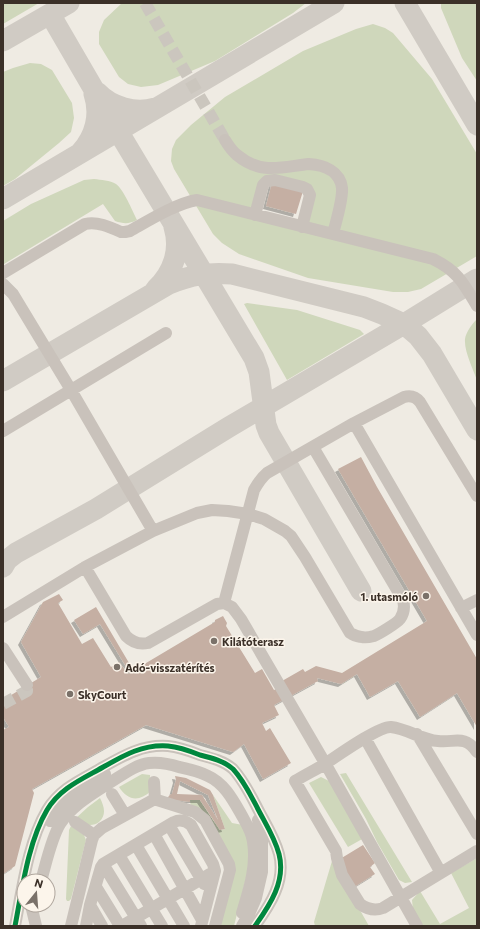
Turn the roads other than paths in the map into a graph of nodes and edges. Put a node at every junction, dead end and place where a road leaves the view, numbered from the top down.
1 (225, 140) tunnel mouth
2 (255, 215) junction
3 (302, 227) junction
4 (333, 234) junction
5 (3, 273) edge
6 (3, 284) edge
7 (477, 306) edge
8 (166, 333) dead end
9 (71, 390) junction
10 (354, 423) junction
11 (3, 431) edge
12 (313, 446) junction
13 (477, 496) edge
14 (248, 514) junction
15 (154, 531) junction
16 (85, 567) junction
17 (477, 600) edge
18 (224, 602) junction
19 (461, 608) junction
20 (3, 617) edge
21 (477, 636) edge
22 (3, 648) edge
23 (27, 685) dead end
24 (417, 734) junction
25 (365, 738) junction
26 (440, 741) junction
27 (477, 752) edge
28 (433, 761) junction
29 (325, 764) junction
30 (154, 782) dead end
31 (112, 794) dead end
32 (155, 800) junction
33 (125, 815) junction
34 (75, 822) dead end
35 (169, 825) junction
36 (154, 834) junction
37 (477, 834) edge
38 (94, 835) junction
39 (136, 845) junction
40 (477, 852) edge
41 (119, 855) junction
42 (104, 864) junction
43 (215, 870) junction
44 (26, 873) edge
45 (33, 873) edge
46 (43, 873) edge
47 (441, 873) junction
48 (201, 879) junction
49 (96, 887) junction
50 (185, 888) junction
51 (209, 893) junction
52 (168, 898) junction
53 (401, 898) junction
54 (90, 906) junction
55 (152, 908) junction
56 (20, 913) edge
57 (30, 913) edge
58 (38, 913) edge
59 (138, 922) edge
60 (202, 923) edge
61 (14, 926) edge
62 (37, 926) edge
63 (71, 926) edge
64 (86, 926) edge
65 (102, 926) edge
66 (121, 926) edge
67 (162, 926) edge
68 (184, 926) edge
69 (215, 926) edge
70 (238, 926) edge
71 (242, 926) edge
72 (255, 926) edge
73 (417, 926) edge

1 - 4 street
2 - 3 street
2 - 3 street
2 - 5 street
3 - 4 street
4 - 7 street
6 - 9 street
8 - 9 street
9 - 11 street
9 - 15 street
10 - 12 street
10 - 13 street
10 - 19 street
12 - 14 street
12 - 14 street
14 - 15 street
14 - 18 street
15 - 16 street
16 - 18 street
16 - 20 street
17 - 19 street
18 - 29 street
19 - 21 street
22 - 23 street
24 - 25 street
24 - 26 street
24 - 28 street
25 - 29 street
25 - 47 street
26 - 27 street
26 - 28 street
28 - 37 street
29 - 53 street
29 - 53 street
30 - 32 street
31 - 33 street
32 - 33 street
32 - 69 street
33 - 38 street
34 - 38 street
35 - 36 street
35 - 43 street
35 - 48 street
36 - 39 street
36 - 50 street
38 - 63 street
39 - 41 street
39 - 52 street
40 - 47 street
41 - 42 street
41 - 55 street
42 - 49 street
42 - 59 street
43 - 48 street
43 - 51 street
44 - 72 street
45 - 71 street
46 - 70 street
47 - 53 street
48 - 50 street
48 - 51 street
49 - 54 street
49 - 66 street
50 - 52 street
50 - 60 street
51 - 60 street
52 - 55 street
52 - 68 street
53 - 73 street
54 - 64 street
54 - 65 street
55 - 59 street
55 - 67 street
56 - 61 street
57 - 62 street
58 - 62 street
59 - 66 street

